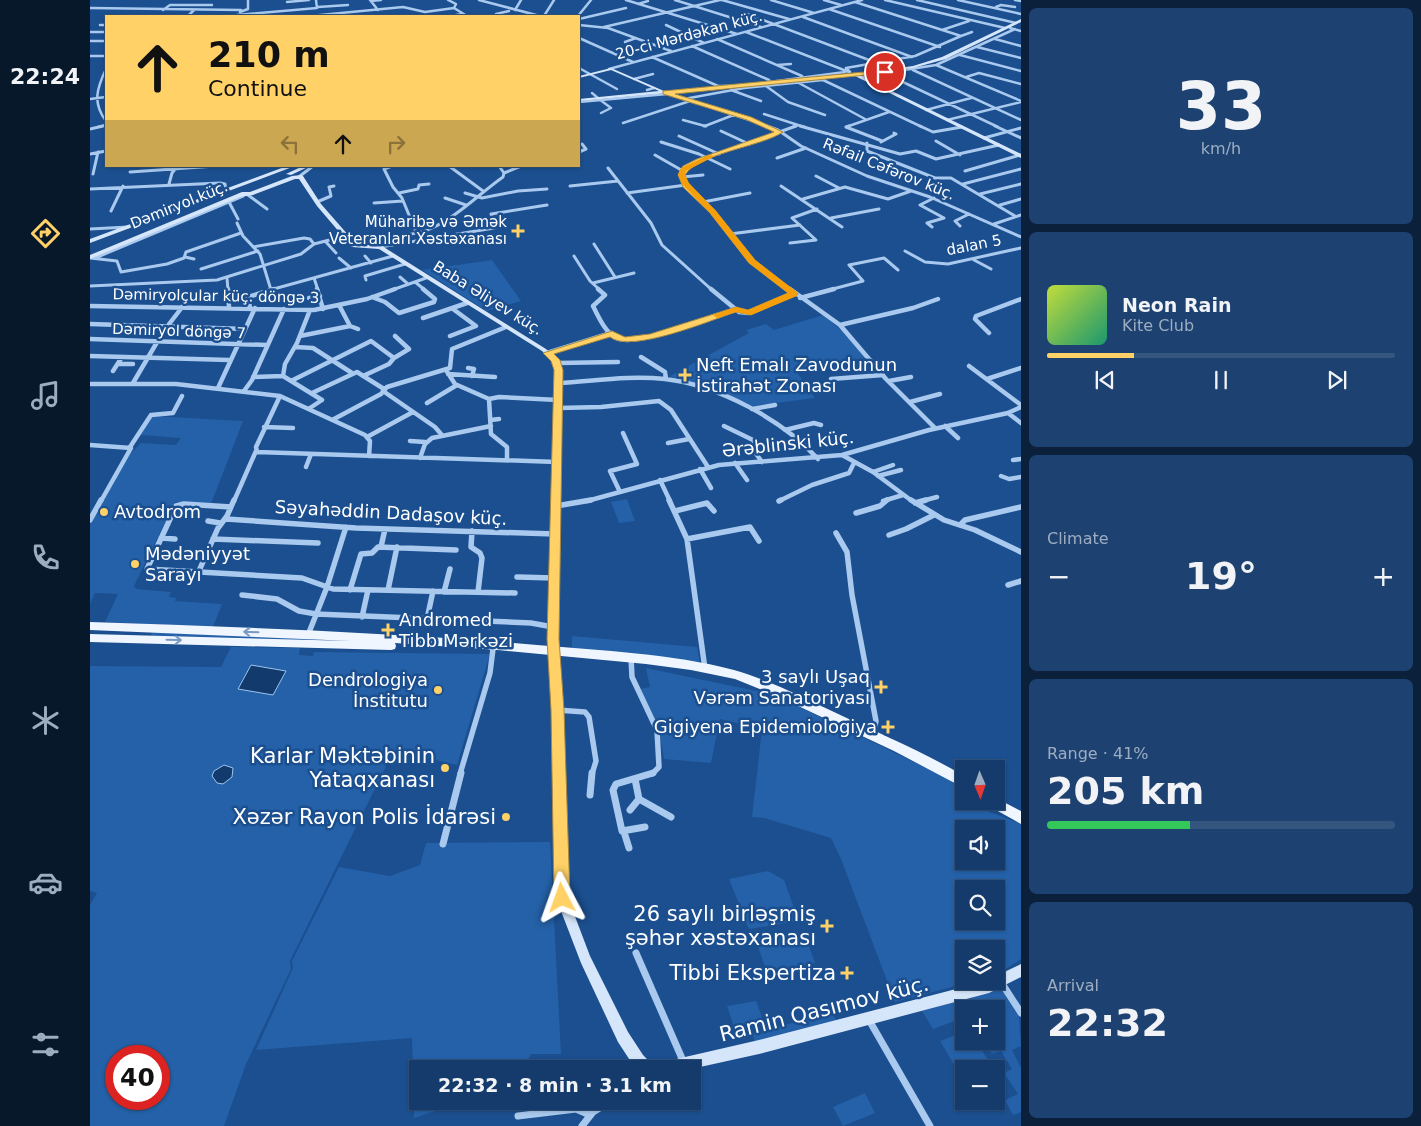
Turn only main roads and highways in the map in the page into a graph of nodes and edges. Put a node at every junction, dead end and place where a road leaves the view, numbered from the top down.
1 (1020, 22) edge
2 (1007, 30) junction
3 (857, 76) junction
4 (580, 77) edge
5 (666, 93) junction
6 (580, 101) edge
7 (1020, 156) edge
8 (305, 167) edge
9 (305, 167) edge
10 (281, 169) edge
11 (244, 195) junction
12 (90, 241) edge
13 (91, 258) edge
14 (90, 626) edge
15 (150, 628) junction
16 (90, 638) edge
17 (145, 640) junction
18 (323, 640) junction
19 (553, 651) junction
20 (955, 779) edge
21 (1005, 809) edge
22 (1021, 818) edge
23 (1021, 970) edge
24 (638, 1060) edge
25 (701, 1060) edge

1 - 2 main road
2 - 3 main road
2 - 3 main road
3 - 5 main road
3 - 5 main road
3 - 7 main road
4 - 5 main road
5 - 6 main road
8 - 11 main road
9 - 13 main road, Dəmiryol küç.
10 - 12 main road
11 - 13 main road
11 - 19 main road, Baba Əliyev küç.
14 - 15 main road
15 - 17 main road
18 -> 15 main road
16 - 17 main road
17 -> 18 main road
18 - 19 main road
18 - 19 main road
19 - 20 main road
19 - 24 main road
21 - 22 main road
23 - 25 main road, Ramin Qasımov küç.

